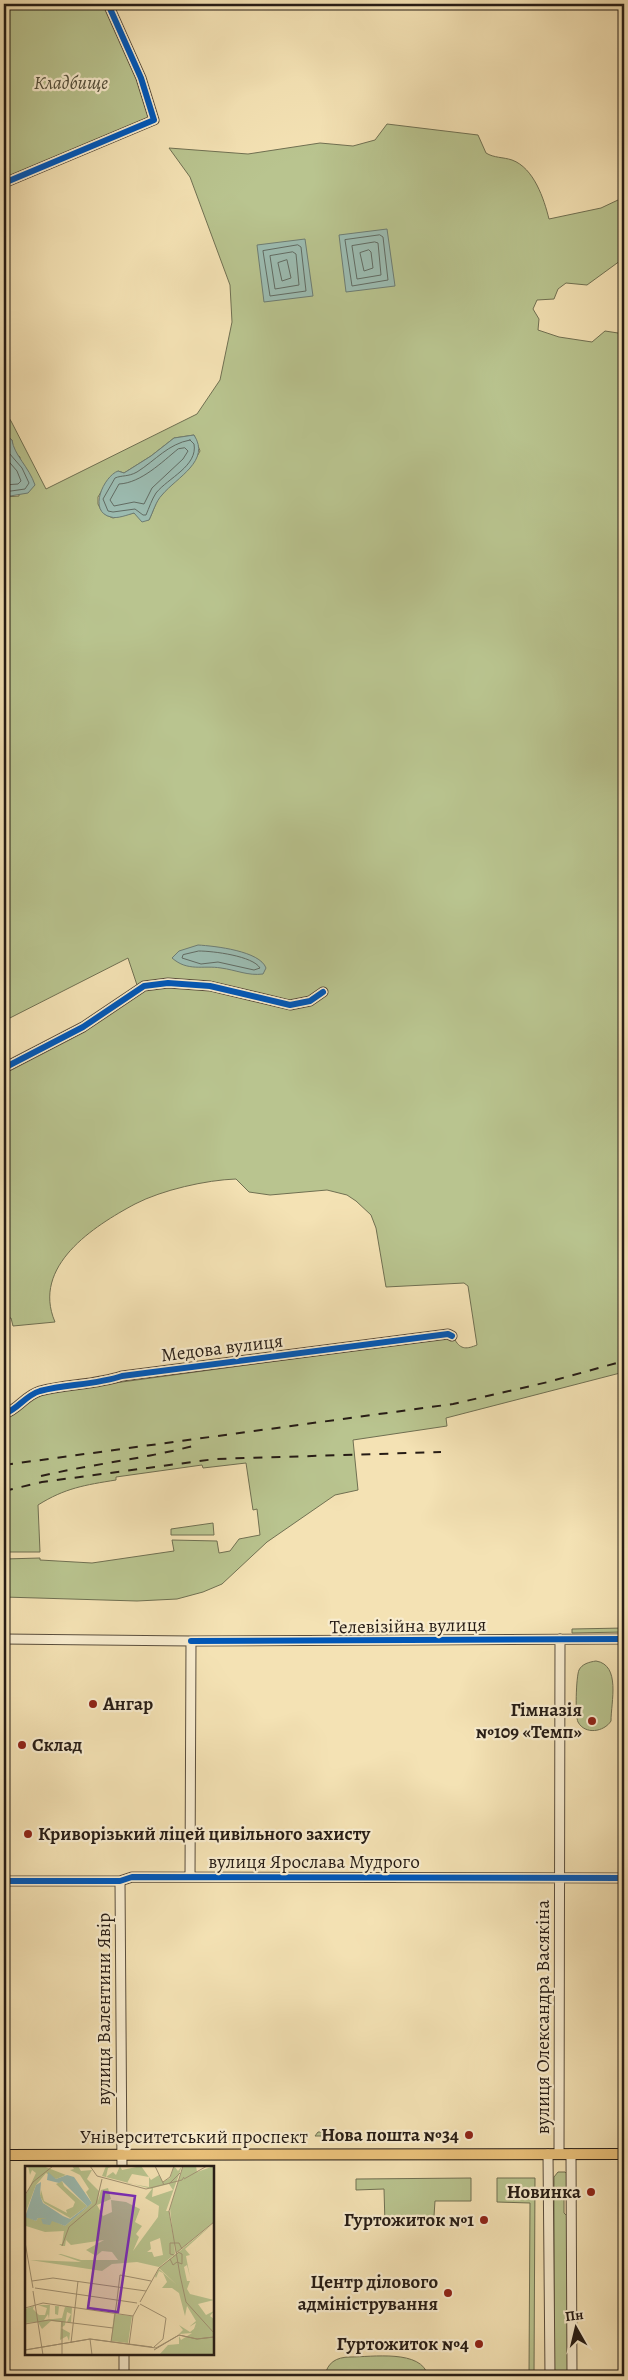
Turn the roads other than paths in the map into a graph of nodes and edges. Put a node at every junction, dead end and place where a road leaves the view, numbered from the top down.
1 (108, 4) edge
2 (4, 184) edge
3 (323, 992) dead end
4 (4, 1068) edge
5 (452, 1336) dead end
6 (4, 1414) edge
7 (4, 1639) edge
8 (560, 1639) junction
9 (624, 1639) edge
10 (191, 1641) junction
11 (190, 1877) junction
12 (559, 1877) junction
13 (624, 1878) edge
14 (4, 1881) edge
15 (120, 1881) junction
16 (548, 2154) junction
17 (559, 2154) junction
18 (571, 2154) junction
19 (624, 2154) edge
20 (4, 2155) edge
21 (122, 2155) junction
22 (122, 2166) edge
23 (124, 2355) edge
24 (124, 2376) edge
25 (550, 2376) edge
26 (572, 2376) edge

1 - 2 street
3 - 4 street
5 - 6 street, Медова вулиця
7 - 10 street, Телевізійна вулиця
8 - 9 street, Телевізійна вулиця
8 - 10 street, Телевізійна вулиця
8 - 12 street, вулиця Олександра Васякіна
10 - 11 street
11 - 12 street, вулиця Ярослава Мудрого
11 - 15 street, вулиця Ярослава Мудрого
12 - 13 street, вулиця Ярослава Мудрого
12 - 17 street, вулиця Олександра Васякіна
14 - 15 street, вулиця Ярослава Мудрого
15 - 21 street, вулиця Валентини Явір
16 - 17 main road, Університетський проспект
16 - 21 main road, Університетський проспект
16 - 25 street, вулиця Олександра Васякіна
17 - 18 main road, Університетський проспект
18 - 19 main road, Університетський проспект
18 - 26 street, вулиця Олександра Васякіна
20 - 21 main road, Університетський проспект
21 - 22 street, вулиця Валентини Явір
23 - 24 street

